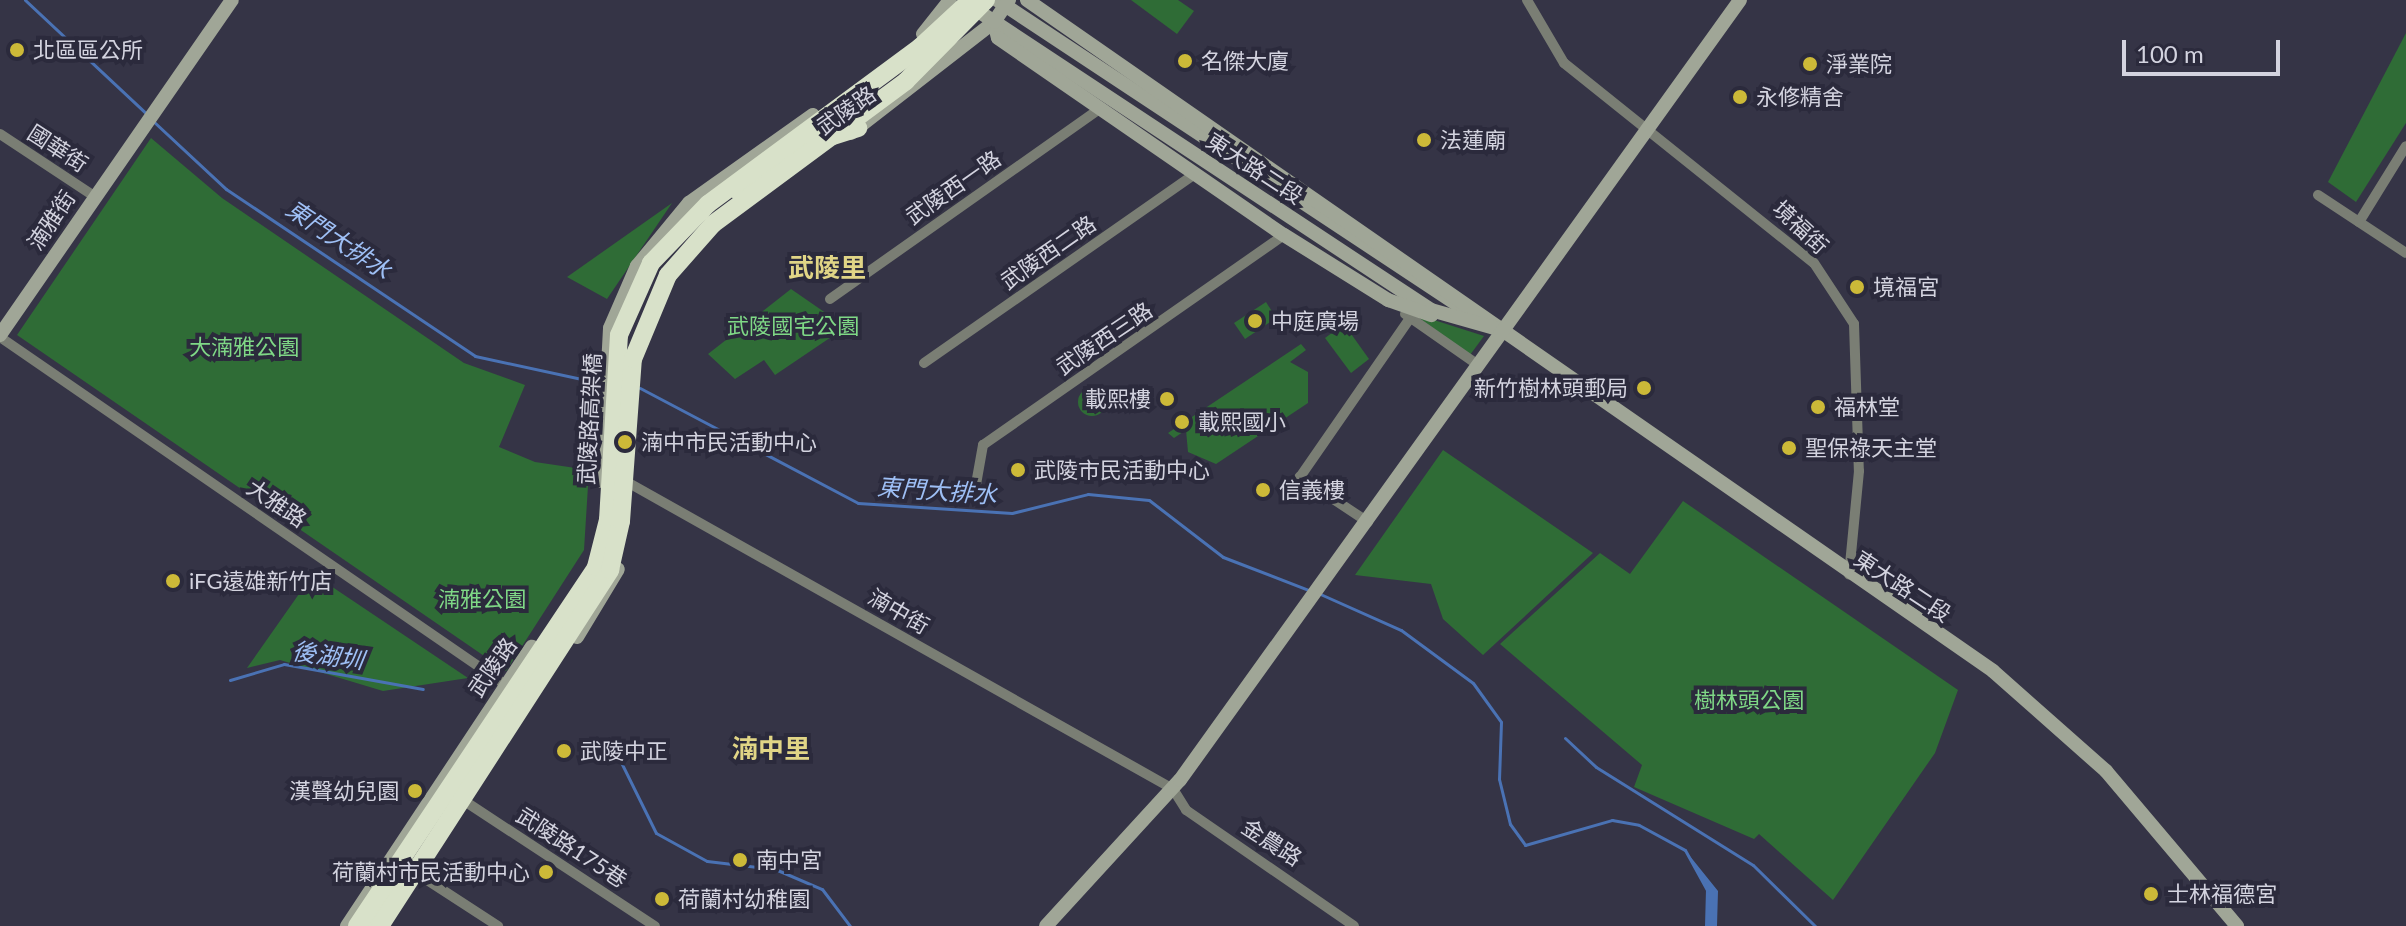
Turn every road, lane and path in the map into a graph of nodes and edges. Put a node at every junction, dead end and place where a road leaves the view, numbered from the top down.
1 (232, 0) edge
2 (950, 0) edge
3 (961, 0) edge
4 (971, 0) edge
5 (986, 0) edge
6 (1020, 0) edge
7 (1027, 0) edge
8 (1527, 0) edge
9 (1740, 0) edge
10 (1003, 2) edge
11 (994, 22) junction
12 (828, 105) junction
13 (1099, 109) junction
14 (858, 128) junction
15 (1644, 131) junction
16 (0, 134) edge
17 (805, 145) junction
18 (2406, 146) edge
19 (1195, 174) junction
20 (2318, 195) dead end
21 (94, 196) junction
22 (2359, 222) junction
23 (1284, 235) junction
24 (2406, 253) edge
25 (830, 299) dead end
26 (1388, 300) junction
27 (1410, 318) junction
28 (1502, 331) junction
29 (611, 333) junction
30 (0, 336) edge
31 (646, 348) junction
32 (924, 363) dead end
33 (1478, 365) junction
34 (609, 477) junction
35 (632, 482) junction
36 (975, 490) dead end
37 (616, 500) junction
38 (1368, 522) junction
39 (1849, 577) junction
40 (506, 685) junction
41 (530, 705) junction
42 (489, 710) junction
43 (516, 727) junction
44 (474, 762) junction
45 (1173, 789) junction
46 (466, 802) junction
47 (421, 876) junction
48 (347, 926) edge
49 (357, 926) edge
50 (368, 926) edge
51 (380, 926) edge
52 (389, 926) edge
53 (498, 926) edge
54 (655, 926) edge
55 (1046, 926) edge
56 (1354, 926) edge
57 (2237, 926) edge

1 - 21 street, 湳雅街
2 - 12 street, 武陵路
3 - 11 street, 東大路二段
4 - 37 highway, 武陵路高架橋, bridge
5 - 37 highway, 武陵路高架橋, bridge
6 - 10 street
7 - 28 street, 東大路二段
8 - 15 street, 境福街
9 - 15 street
10 - 11 street, 武陵路
10 - 28 street, 東大路二段
11 - 13 street, 東大路二段
11 - 14 street, 武陵路
11 - 28 street, 東大路二段
12 - 17 highway
12 - 29 street, 武陵路
13 - 19 street, 東大路二段
13 - 25 street, 武陵西一路
14 - 17 highway
14 - 31 street, 武陵路
15 - 28 street
15 - 39 street, 境福街
16 - 21 street, 國華街
17 - 37 highway, bridge
18 - 22 street
19 - 23 street, 東大路二段
19 - 32 street, 武陵西二路
20 - 22 street
21 - 30 street, 湳雅街
22 - 24 street
23 - 26 street, 東大路二段
23 - 36 street, 武陵西三路
26 - 27 street, 東大路二段
26 - 28 street, 東大路二段
27 - 33 street, 東大路二段
27 - 38 street
28 - 33 street
28 - 39 street, 東大路二段
29 - 31 street
29 - 34 street, 武陵路
29 - 34 street, bridge
30 - 40 street, 大雅路
31 - 35 street, 武陵路
33 - 38 street
34 - 35 street, 湳中街
34 - 40 street, 武陵路
35 - 41 street
35 - 45 street, 湳中街
37 - 49 highway, 武陵路高架橋, bridge
37 - 51 highway, 武陵路高架橋, bridge
38 - 45 street
39 - 57 street, 東大路二段
40 - 41 street, 大雅路
40 - 42 street, 武陵路
41 - 43 street
42 - 44 highway
42 - 48 street, 武陵路
43 - 44 highway
43 - 46 street
44 - 50 highway
45 - 55 street
45 - 56 street, 金農路
46 - 47 street
46 - 54 street, 武陵路175巷
47 - 52 street
47 - 53 street

